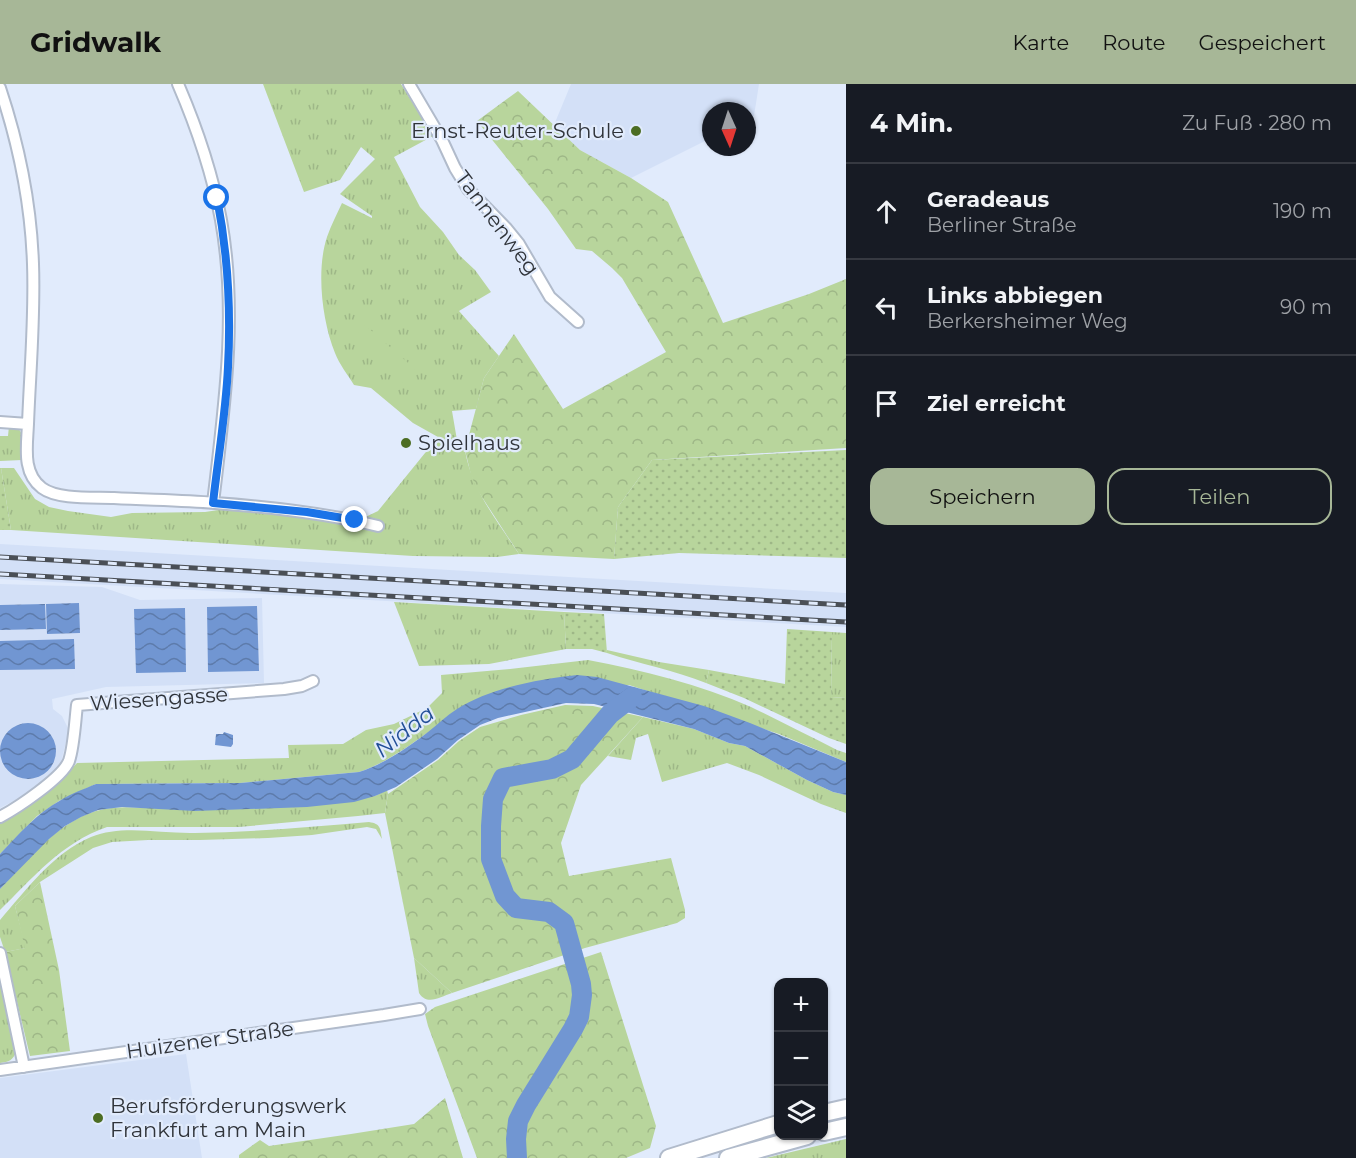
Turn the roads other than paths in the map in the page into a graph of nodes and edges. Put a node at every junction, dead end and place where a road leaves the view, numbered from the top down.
1 (178, 84) edge
2 (409, 84) edge
3 (0, 86) edge
4 (578, 322) dead end
5 (0, 422) edge
6 (27, 424) junction
7 (213, 503) junction
8 (378, 526) dead end
9 (313, 681) dead end
10 (0, 817) edge
11 (0, 953) edge
12 (420, 1009) dead end
13 (24, 1067) junction
14 (0, 1070) edge
15 (846, 1108) edge
16 (828, 1112) edge
17 (774, 1125) edge
18 (846, 1127) edge
19 (828, 1131) edge
20 (793, 1140) edge
21 (669, 1158) edge
22 (728, 1158) edge

1 - 7 street
2 - 4 street, Tannenweg
3 - 6 street
5 - 6 street
6 - 7 street
7 - 8 street
9 - 10 street, Wiesengasse
11 - 13 street
12 - 13 street, Huizener Straße
13 - 14 street, Huizener Straße
15 - 16 highway
17 - 21 highway
18 - 19 highway
20 - 22 highway

